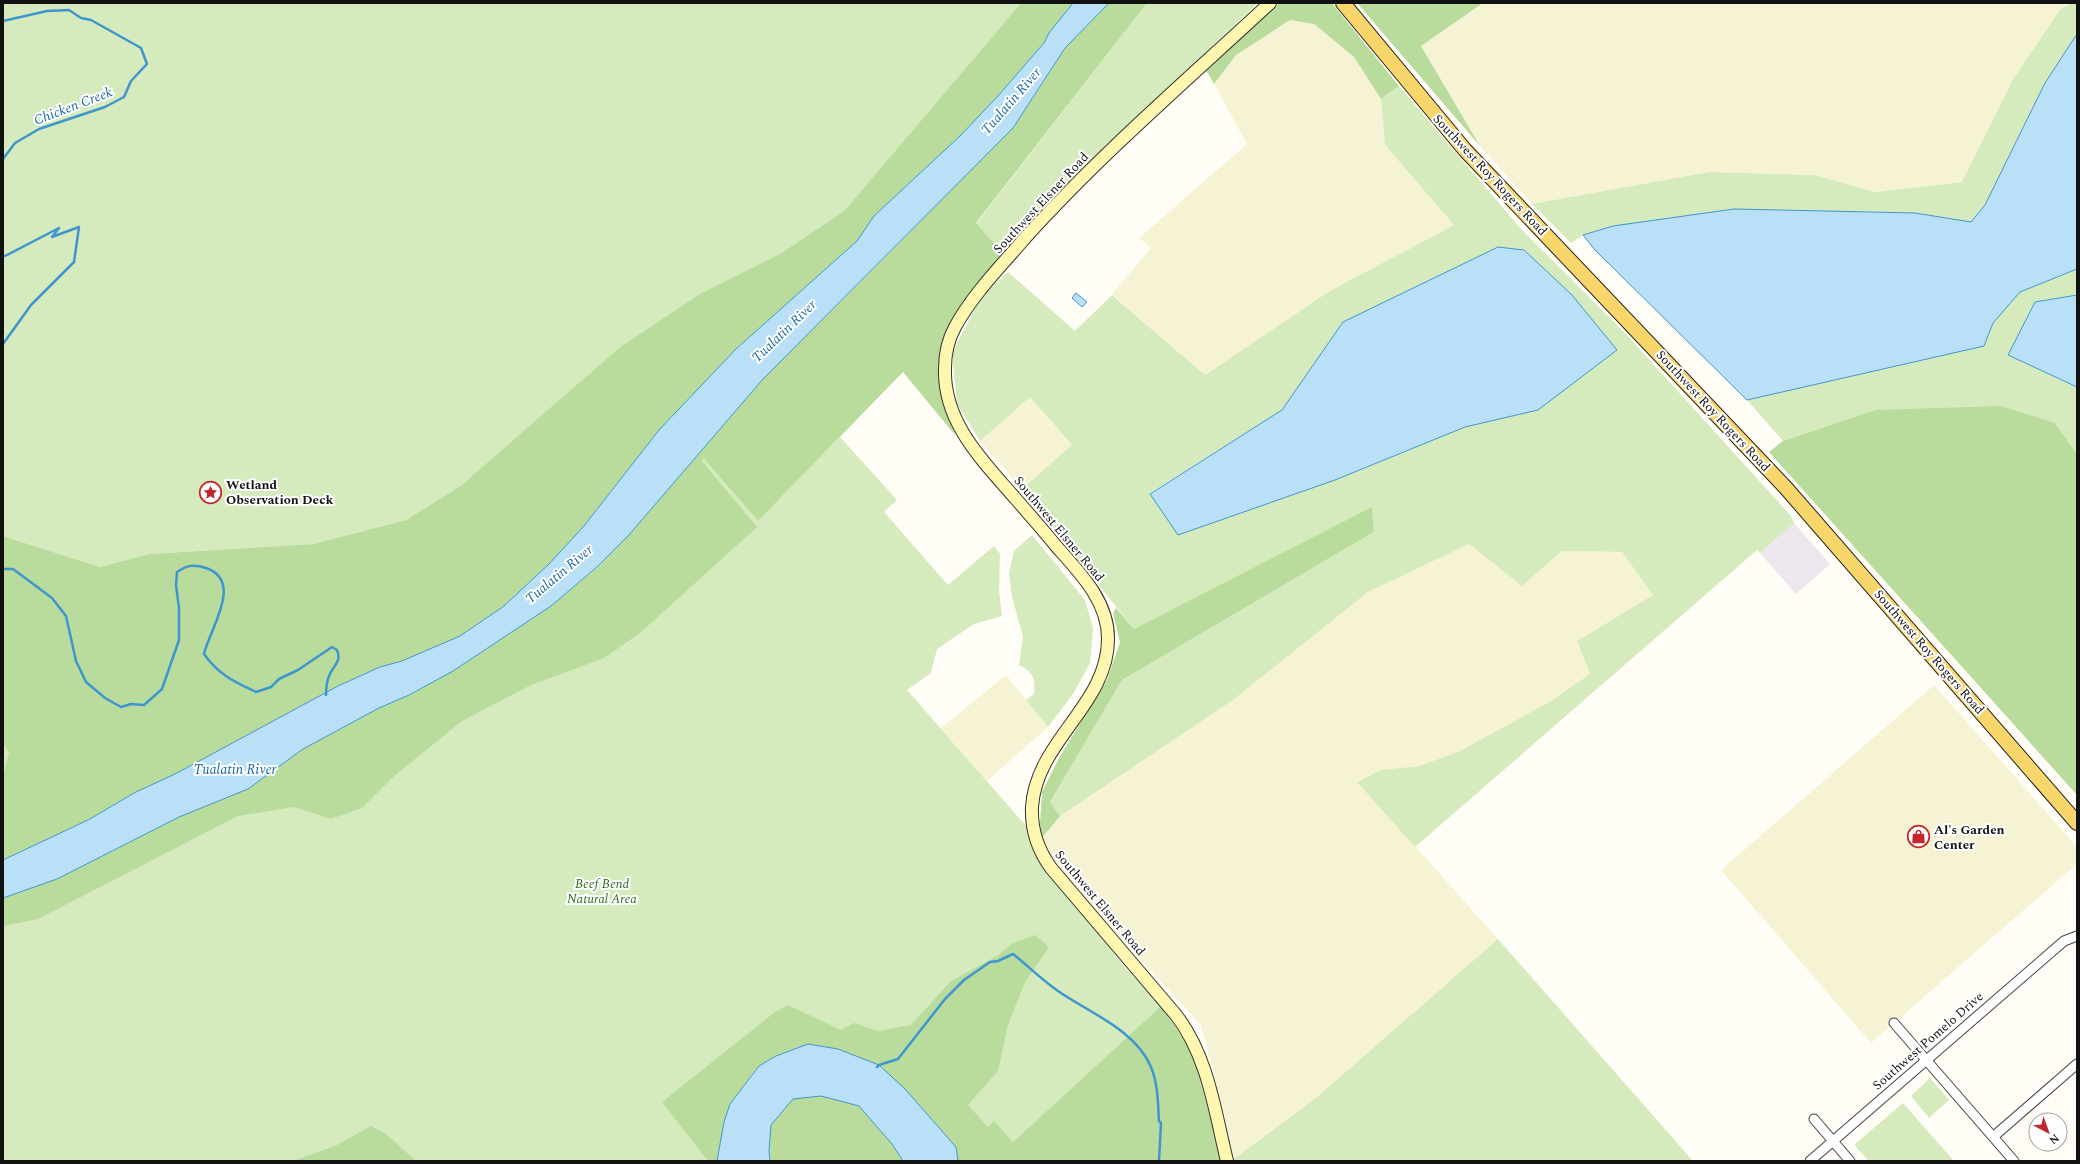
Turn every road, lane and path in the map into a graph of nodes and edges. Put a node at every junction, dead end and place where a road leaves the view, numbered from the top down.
1 (1270, 3) edge
2 (1343, 3) edge
3 (2077, 823) edge
4 (2077, 936) edge
5 (1894, 1023) dead end
6 (1926, 1061) junction
7 (2077, 1064) edge
8 (1814, 1119) dead end
9 (1993, 1137) junction
10 (1832, 1141) junction
11 (1227, 1161) edge
12 (1810, 1161) edge
13 (1850, 1161) edge
14 (2014, 1161) edge

1 - 11 street, Southwest Elsner Road
2 - 3 main road, Southwest Roy Rogers Road
4 - 6 street, Southwest Pomelo Drive
5 - 6 street
6 - 9 street
6 - 10 street, Southwest Pomelo Drive
7 - 9 street
8 - 10 street
9 - 14 street
10 - 12 street, Southwest Pomelo Drive
10 - 13 street

